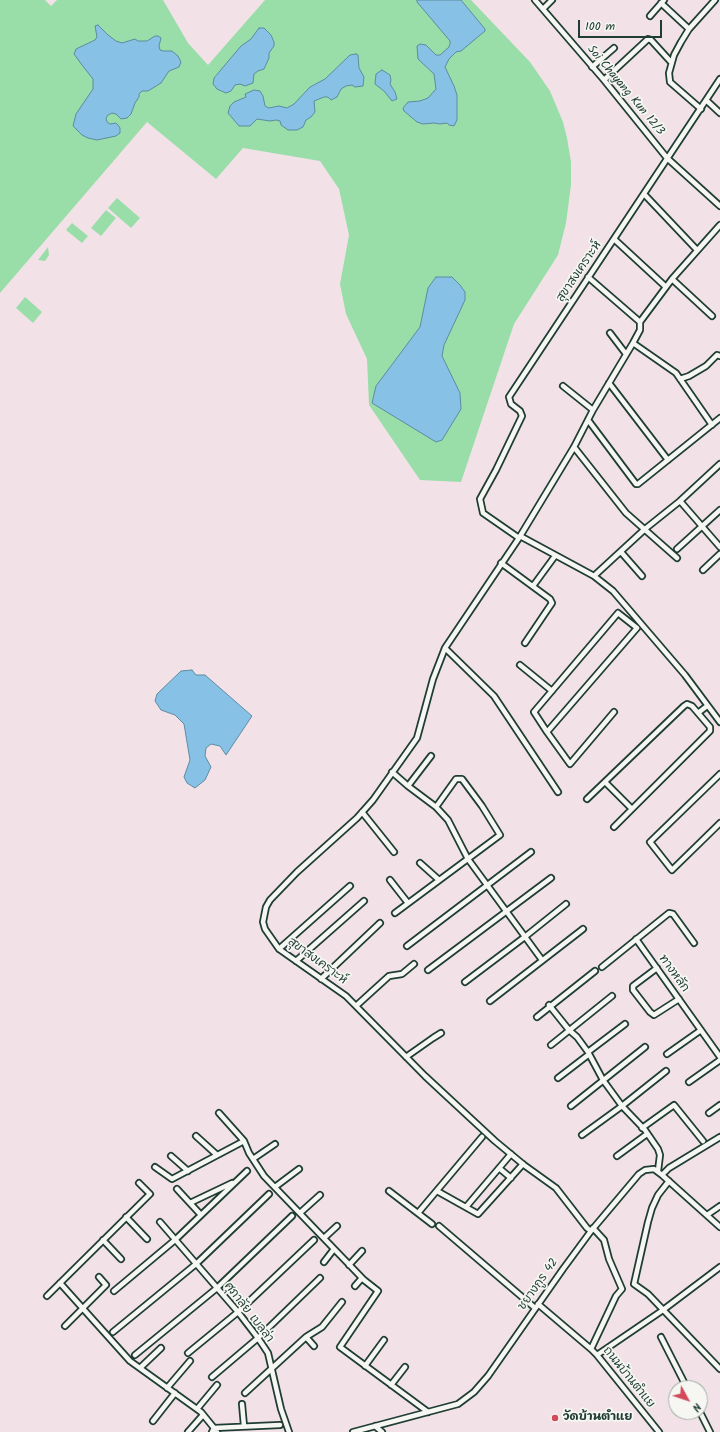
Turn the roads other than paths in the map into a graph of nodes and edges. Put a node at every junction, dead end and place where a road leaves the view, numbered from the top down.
1 (536, 0) edge
2 (552, 0) edge
3 (715, 0) edge
4 (662, 2) edge
5 (543, 9) junction
6 (650, 16) dead end
7 (689, 29) junction
8 (614, 48) dead end
9 (671, 62) junction
10 (592, 67) junction
11 (720, 79) edge
12 (604, 80) junction
13 (706, 100) junction
14 (701, 109) junction
15 (720, 113) edge
16 (667, 158) junction
17 (644, 194) junction
18 (720, 206) edge
19 (720, 225) edge
20 (614, 239) junction
21 (697, 250) junction
22 (588, 277) junction
23 (672, 279) junction
24 (666, 287) junction
25 (712, 316) dead end
26 (640, 322) junction
27 (610, 333) dead end
28 (633, 343) junction
29 (626, 354) junction
30 (720, 356) edge
31 (680, 379) junction
32 (609, 383) junction
33 (563, 386) dead end
34 (593, 410) junction
35 (720, 418) edge
36 (588, 420) junction
37 (712, 425) junction
38 (574, 446) junction
39 (668, 460) junction
40 (720, 464) edge
41 (680, 501) junction
42 (720, 510) edge
43 (702, 526) junction
44 (645, 529) junction
45 (519, 537) junction
46 (720, 547) edge
47 (677, 548) dead end
48 (621, 552) junction
49 (720, 554) edge
50 (555, 556) junction
51 (677, 558) dead end
52 (501, 563) junction
53 (703, 570) dead end
54 (594, 576) junction
55 (642, 576) dead end
56 (533, 586) junction
57 (632, 612) junction
58 (626, 619) junction
59 (524, 643) dead end
60 (445, 648) junction
61 (520, 665) dead end
62 (552, 691) junction
63 (707, 706) junction
64 (614, 712) dead end
65 (698, 713) junction
66 (720, 722) edge
67 (547, 732) junction
68 (431, 756) dead end
69 (392, 772) junction
70 (720, 774) edge
71 (605, 782) junction
72 (408, 786) junction
73 (558, 792) dead end
74 (587, 799) dead end
75 (436, 808) junction
76 (632, 809) junction
77 (362, 812) junction
78 (720, 823) edge
79 (614, 827) dead end
80 (394, 852) dead end
81 (531, 852) dead end
82 (468, 859) junction
83 (420, 863) dead end
84 (551, 878) dead end
85 (390, 880) dead end
86 (439, 880) junction
87 (487, 885) junction
88 (350, 886) dead end
89 (364, 901) dead end
90 (408, 903) junction
91 (566, 904) dead end
92 (507, 911) junction
93 (395, 913) dead end
94 (380, 923) dead end
95 (583, 929) dead end
96 (526, 936) junction
97 (636, 939) junction
98 (694, 943) dead end
99 (407, 946) dead end
100 (279, 949) junction
101 (542, 960) junction
102 (296, 961) junction
103 (414, 964) dead end
104 (602, 967) dead end
105 (657, 968) junction
106 (428, 970) dead end
107 (595, 971) dead end
108 (321, 978) junction
109 (466, 982) dead end
110 (612, 996) dead end
111 (679, 999) junction
112 (490, 1001) dead end
113 (549, 1005) junction
114 (356, 1006) junction
115 (536, 1017) dead end
116 (625, 1024) dead end
117 (569, 1030) junction
118 (701, 1030) junction
119 (441, 1033) dead end
120 (551, 1045) dead end
121 (644, 1047) dead end
122 (588, 1053) junction
123 (667, 1054) dead end
124 (406, 1057) junction
125 (720, 1057) edge
126 (720, 1060) edge
127 (666, 1071) dead end
128 (558, 1078) dead end
129 (602, 1080) junction
130 (689, 1082) dead end
131 (720, 1105) edge
132 (571, 1106) dead end
133 (622, 1106) junction
134 (219, 1113) dead end
135 (709, 1113) dead end
136 (642, 1128) junction
137 (647, 1134) junction
138 (582, 1135) dead end
139 (196, 1136) dead end
140 (482, 1137) dead end
141 (720, 1137) edge
142 (244, 1141) junction
143 (703, 1141) dead end
144 (275, 1144) dead end
145 (511, 1154) junction
146 (217, 1155) junction
147 (171, 1156) dead end
148 (617, 1156) dead end
149 (253, 1159) junction
150 (523, 1164) junction
151 (155, 1167) dead end
152 (500, 1168) junction
153 (299, 1169) dead end
154 (188, 1171) junction
155 (247, 1171) dead end
156 (658, 1171) junction
157 (662, 1174) junction
158 (510, 1178) junction
159 (669, 1181) junction
160 (236, 1182) junction
161 (139, 1184) dead end
162 (275, 1187) junction
163 (178, 1189) dead end
164 (389, 1191) dead end
165 (437, 1191) junction
166 (269, 1194) dead end
167 (320, 1195) dead end
168 (190, 1203) junction
169 (720, 1206) edge
170 (466, 1207) junction
171 (418, 1213) junction
172 (300, 1214) junction
173 (201, 1215) junction
174 (706, 1215) junction
175 (292, 1216) dead end
176 (126, 1217) junction
177 (160, 1222) dead end
178 (432, 1224) dead end
179 (337, 1226) dead end
180 (439, 1226) dead end
181 (720, 1227) edge
182 (592, 1230) junction
183 (324, 1238) junction
184 (147, 1239) dead end
185 (103, 1240) junction
186 (175, 1240) junction
187 (314, 1240) dead end
188 (334, 1249) junction
189 (362, 1251) dead end
190 (121, 1259) dead end
191 (324, 1262) dead end
192 (196, 1264) junction
193 (349, 1265) junction
194 (720, 1267) edge
195 (99, 1277) dead end
196 (320, 1278) dead end
197 (362, 1278) junction
198 (60, 1283) junction
199 (354, 1286) dead end
200 (216, 1288) junction
201 (114, 1290) dead end
202 (47, 1296) dead end
203 (342, 1302) dead end
204 (537, 1306) junction
205 (83, 1309) junction
206 (663, 1310) junction
207 (238, 1312) junction
208 (65, 1326) dead end
209 (113, 1332) dead end
210 (306, 1337) junction
211 (661, 1337) dead end
212 (258, 1338) junction
213 (384, 1340) dead end
214 (314, 1346) dead end
215 (161, 1348) dead end
216 (591, 1349) junction
217 (188, 1353) dead end
218 (136, 1355) dead end
219 (598, 1355) junction
220 (190, 1361) dead end
221 (365, 1366) junction
222 (405, 1367) dead end
223 (140, 1368) junction
224 (720, 1369) edge
225 (272, 1370) junction
226 (212, 1377) dead end
227 (683, 1380) edge
228 (216, 1385) dead end
229 (391, 1385) junction
230 (167, 1388) junction
231 (175, 1393) junction
232 (245, 1393) dead end
233 (242, 1404) dead end
234 (197, 1410) junction
235 (428, 1412) junction
236 (203, 1415) junction
237 (704, 1420) edge
238 (153, 1421) dead end
239 (280, 1425) dead end
240 (244, 1426) junction
241 (375, 1426) junction
242 (214, 1431) edge
243 (188, 1432) edge
244 (289, 1432) edge
245 (353, 1432) edge
246 (382, 1432) edge
247 (659, 1432) edge
248 (710, 1432) edge

1 - 5 street, Soi Chayang Kun 12/3
2 - 5 street
3 - 7 street
4 - 6 street
4 - 7 street
5 - 10 street, Soi Chayang Kun 12/3
7 - 9 street
8 - 10 street
9 - 12 street
9 - 14 street
10 - 12 street, Soi Chayang Kun 12/3
11 - 13 street, สุขาสงเคราะห์
12 - 16 street, Soi Chayang Kun 12/3
13 - 14 street, สุขาสงเคราะห์
13 - 15 street
14 - 16 street, สุขาสงเคราะห์
16 - 17 street, สุขาสงเคราะห์
16 - 18 street, Soi Chayang Kun 12/3
17 - 20 street, สุขาสงเคราะห์
17 - 21 street
19 - 21 street, สุขาสงเคราะห์
20 - 22 street, สุขาสงเคราะห์
20 - 24 street
21 - 23 street, สุขาสงเคราะห์
22 - 26 street
22 - 45 street, สุขาสงเคราะห์
23 - 24 street, สุขาสงเคราะห์
23 - 25 street
24 - 26 street, สุขาสงเคราะห์
26 - 28 street, สุขาสงเคราะห์
27 - 29 street
28 - 29 street, สุขาสงเคราะห์
28 - 31 street
29 - 32 street, สุขาสงเคราะห์
30 - 31 street
31 - 37 street
32 - 34 street, สุขาสงเคราะห์
32 - 39 street
33 - 34 street
34 - 36 street, สุขาสงเคราะห์
35 - 37 street
36 - 38 street, สุขาสงเคราะห์
36 - 39 street
37 - 39 street
38 - 44 street
38 - 45 street, สุขาสงเคราะห์
40 - 41 street
41 - 43 street
41 - 44 street
42 - 43 street
43 - 46 street
43 - 47 street
44 - 48 street
44 - 51 street
45 - 50 street
45 - 52 street, สุขาสงเคราะห์
48 - 54 street
48 - 55 street
49 - 53 street
50 - 54 street
50 - 56 street
52 - 56 street
52 - 60 street, สุขาสงเคราะห์
54 - 57 street
56 - 59 street
57 - 58 street
57 - 63 street
58 - 62 street
58 - 67 street
60 - 69 street, สุขาสงเคราะห์
60 - 73 street
61 - 62 street
62 - 67 street
63 - 65 street
63 - 66 street
64 - 67 street
65 - 71 street
65 - 76 street
68 - 72 street
69 - 72 street
69 - 77 street, สุขาสงเคราะห์
70 - 78 street
71 - 74 street
71 - 76 street
72 - 75 street
75 - 82 street
75 - 82 street
76 - 79 street
77 - 80 street
77 - 100 street, สุขาสงเคราะห์
81 - 87 street
82 - 86 street
82 - 87 street
83 - 86 street
84 - 92 street
85 - 90 street
86 - 90 street
87 - 92 street
87 - 99 street
88 - 100 street
89 - 102 street
90 - 93 street
91 - 96 street
92 - 96 street
92 - 106 street
94 - 108 street
95 - 101 street
96 - 101 street
96 - 109 street
97 - 98 street
97 - 104 street
97 - 105 street, ทางหลัก
100 - 102 street, สุขาสงเคราะห์
101 - 112 street
102 - 108 street, สุขาสงเคราะห์
103 - 114 street
105 - 111 street, ทางหลัก
105 - 111 street
107 - 113 street
108 - 114 street, สุขาสงเคราะห์
110 - 117 street
111 - 118 street, ทางหลัก
113 - 115 street
113 - 117 street
114 - 124 street, สุขาสงเคราะห์
116 - 122 street
117 - 120 street
117 - 122 street
118 - 123 street
118 - 125 street, ทางหลัก
119 - 124 street
121 - 129 street
122 - 128 street
122 - 129 street
124 - 145 street, สุขาสงเคราะห์
126 - 130 street
127 - 133 street
129 - 132 street
129 - 133 street
131 - 135 street
133 - 136 street
133 - 138 street
134 - 142 street
136 - 137 street
136 - 143 street
137 - 148 street
137 - 156 street
139 - 146 street
140 - 165 street
141 - 157 street
142 - 146 street
142 - 149 street
144 - 149 street
145 - 150 street, สุขาสงเคราะห์
145 - 152 street
146 - 154 street
147 - 154 street
149 - 162 street
150 - 158 street
150 - 182 street, สุขาสงเคราะห์
151 - 154 street
152 - 158 street
152 - 170 street
153 - 162 street
155 - 160 street
156 - 157 street
156 - 182 street, ชยางกูร 42
157 - 159 street
158 - 170 street
159 - 174 street
159 - 206 street
160 - 168 street
160 - 173 street
161 - 176 street
162 - 172 street
163 - 168 street
164 - 171 street
165 - 170 street
165 - 171 street
166 - 192 street
167 - 172 street
168 - 173 street
169 - 174 street
171 - 178 street
172 - 183 street
173 - 186 street
174 - 181 street
175 - 200 street
176 - 184 street
176 - 185 street
177 - 186 street, ศุภาลัย เบลล่า
179 - 183 street
180 - 204 street
182 - 204 street, ชยางกูร 42
182 - 216 street, ถนนบ้านตำแย
183 - 188 street
185 - 190 street
185 - 198 street
186 - 192 street, ศุภาลัย เบลล่า
186 - 201 street
187 - 207 street
188 - 191 street
188 - 193 street
189 - 193 street
192 - 200 street, ศุภาลัย เบลล่า
192 - 209 street
193 - 197 street
194 - 206 street
195 - 205 street
196 - 212 street
197 - 199 street
197 - 221 street
198 - 202 street
198 - 205 street
200 - 207 street, ศุภาลัย เบลล่า
200 - 218 street
203 - 210 street
204 - 216 street
204 - 235 street, ชยางกูร 42
205 - 208 street
205 - 223 street
206 - 219 street
206 - 224 street
207 - 212 street, ศุภาลัย เบลล่า
207 - 217 street
210 - 214 street
210 - 225 street
211 - 227 street
212 - 225 street, ศุภาลัย เบลล่า
212 - 226 street
213 - 221 street
215 - 223 street
216 - 219 street, ถนนบ้านตำแย
219 - 247 street, ถนนบ้านตำแย
220 - 230 street
221 - 229 street
222 - 229 street
223 - 230 street
225 - 232 street
225 - 244 street, ศุภาลัย เบลล่า
228 - 234 street
229 - 235 street
230 - 231 street
231 - 234 street
231 - 238 street
233 - 240 street
234 - 236 street
235 - 241 street, ชยางกูร 42
236 - 242 street
236 - 243 street
237 - 248 street
239 - 240 street
240 - 242 street
241 - 245 street, ชยางกูร 42
241 - 246 street

